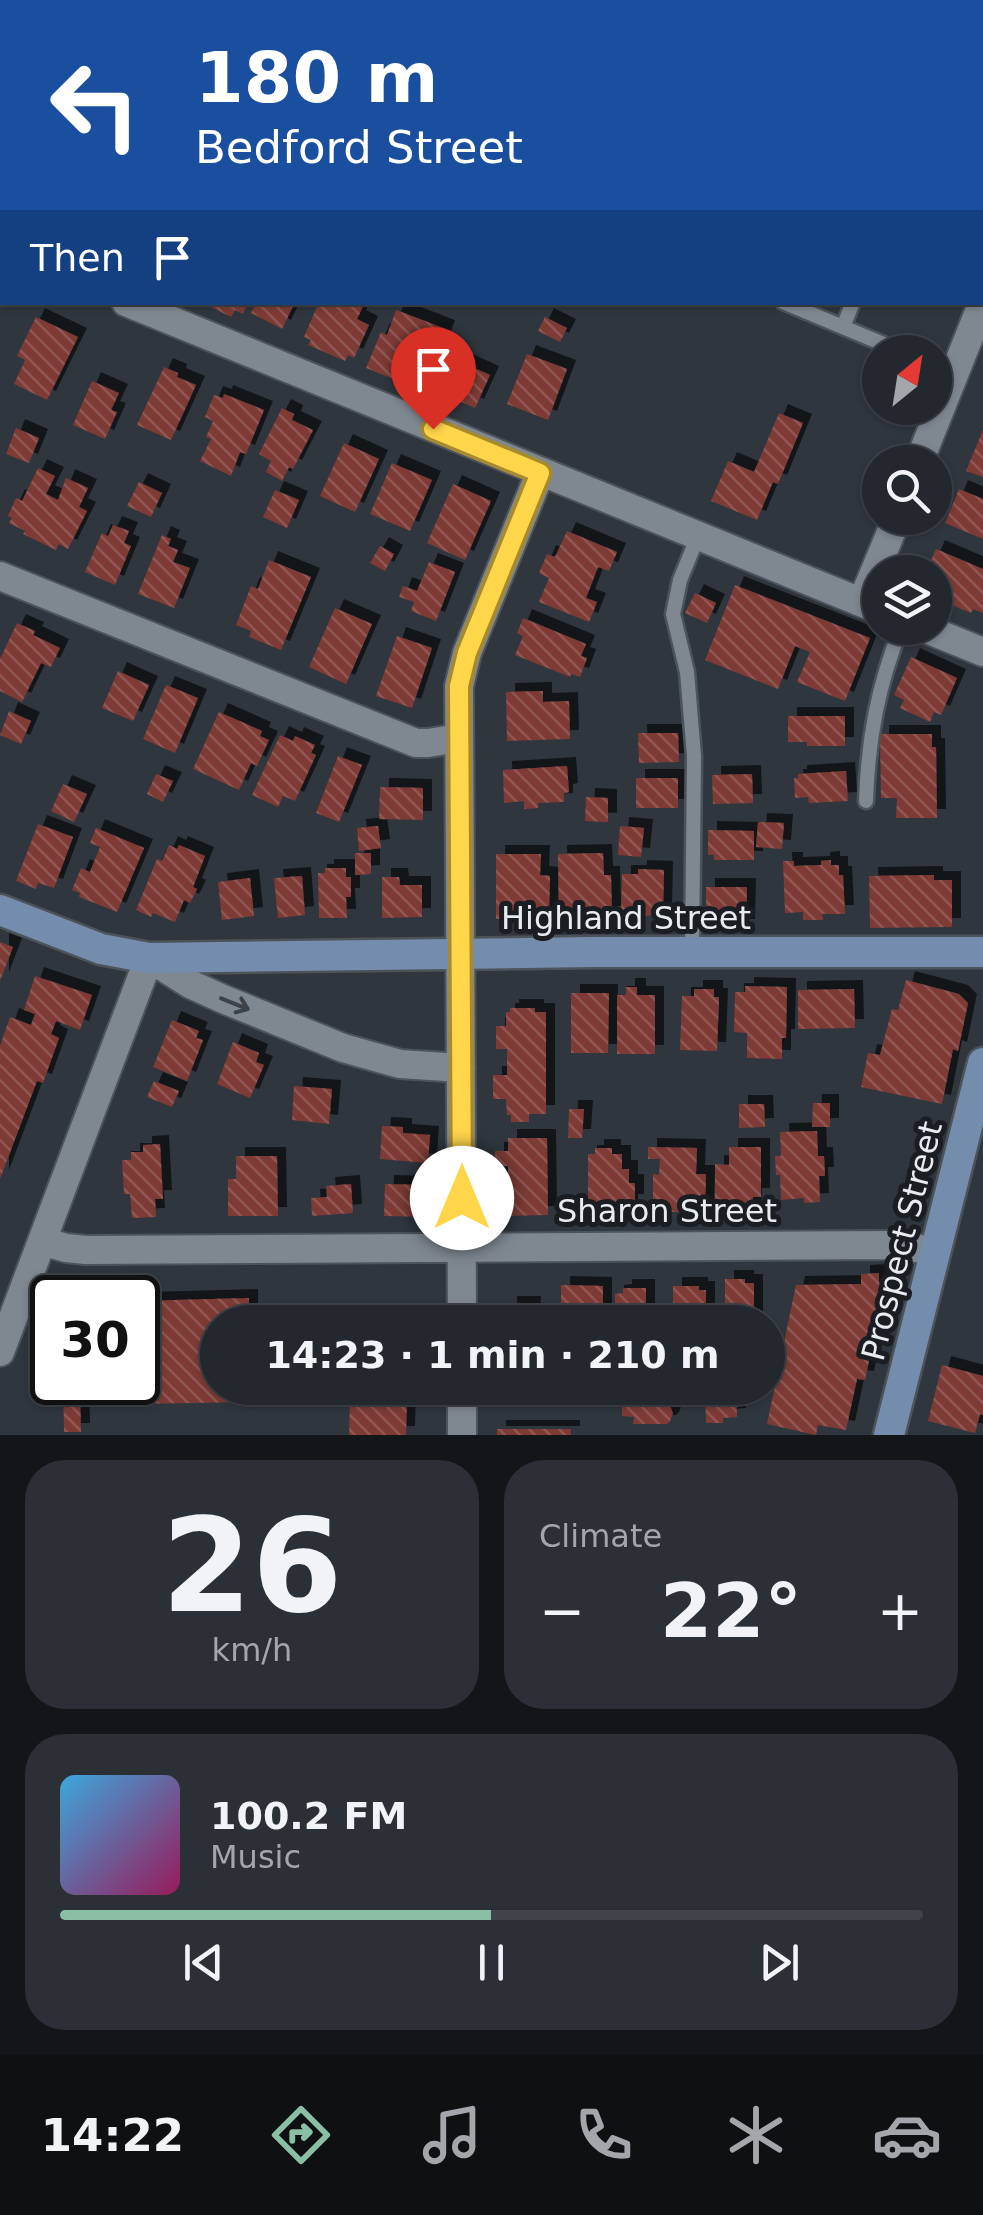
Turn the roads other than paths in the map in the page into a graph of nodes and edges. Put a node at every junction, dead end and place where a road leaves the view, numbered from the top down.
1 (133, 305) edge
2 (790, 305) edge
3 (853, 305) edge
4 (982, 305) edge
5 (844, 327) junction
6 (863, 335) edge
7 (926, 445) edge
8 (540, 473) junction
9 (698, 536) junction
10 (0, 576) edge
11 (862, 602) edge
12 (952, 639) edge
13 (896, 645) edge
14 (983, 652) edge
15 (459, 738) junction
16 (866, 800) dead end
17 (0, 910) edge
18 (692, 952) junction
19 (983, 952) edge
20 (460, 955) junction
21 (150, 958) junction
22 (983, 1064) edge
23 (461, 1068) junction
24 (42, 1241) junction
25 (462, 1248) junction
26 (934, 1251) junction
27 (462, 1305) edge
28 (0, 1352) edge
29 (462, 1405) edge
30 (462, 1435) edge
31 (889, 1435) edge

1 - 8 street
2 - 5 lane
3 - 5 lane
4 - 7 street
5 - 6 lane
8 - 9 street
8 - 15 street
9 - 11 street
9 - 18 lane
10 - 15 street
12 - 14 street
13 - 16 lane
15 - 20 street
17 - 21 street, Highland Street
18 - 19 street, Highland Street
18 - 20 street, Highland Street
20 - 21 street, Highland Street
20 - 23 street
21 -> 23 street, Highland Street
21 - 24 street
22 - 26 street, Prospect Street
23 - 25 street
24 - 25 street, Sharon Street
24 - 28 street
25 - 26 street, Sharon Street
25 - 27 street
26 - 31 street, Prospect Street
29 - 30 street

